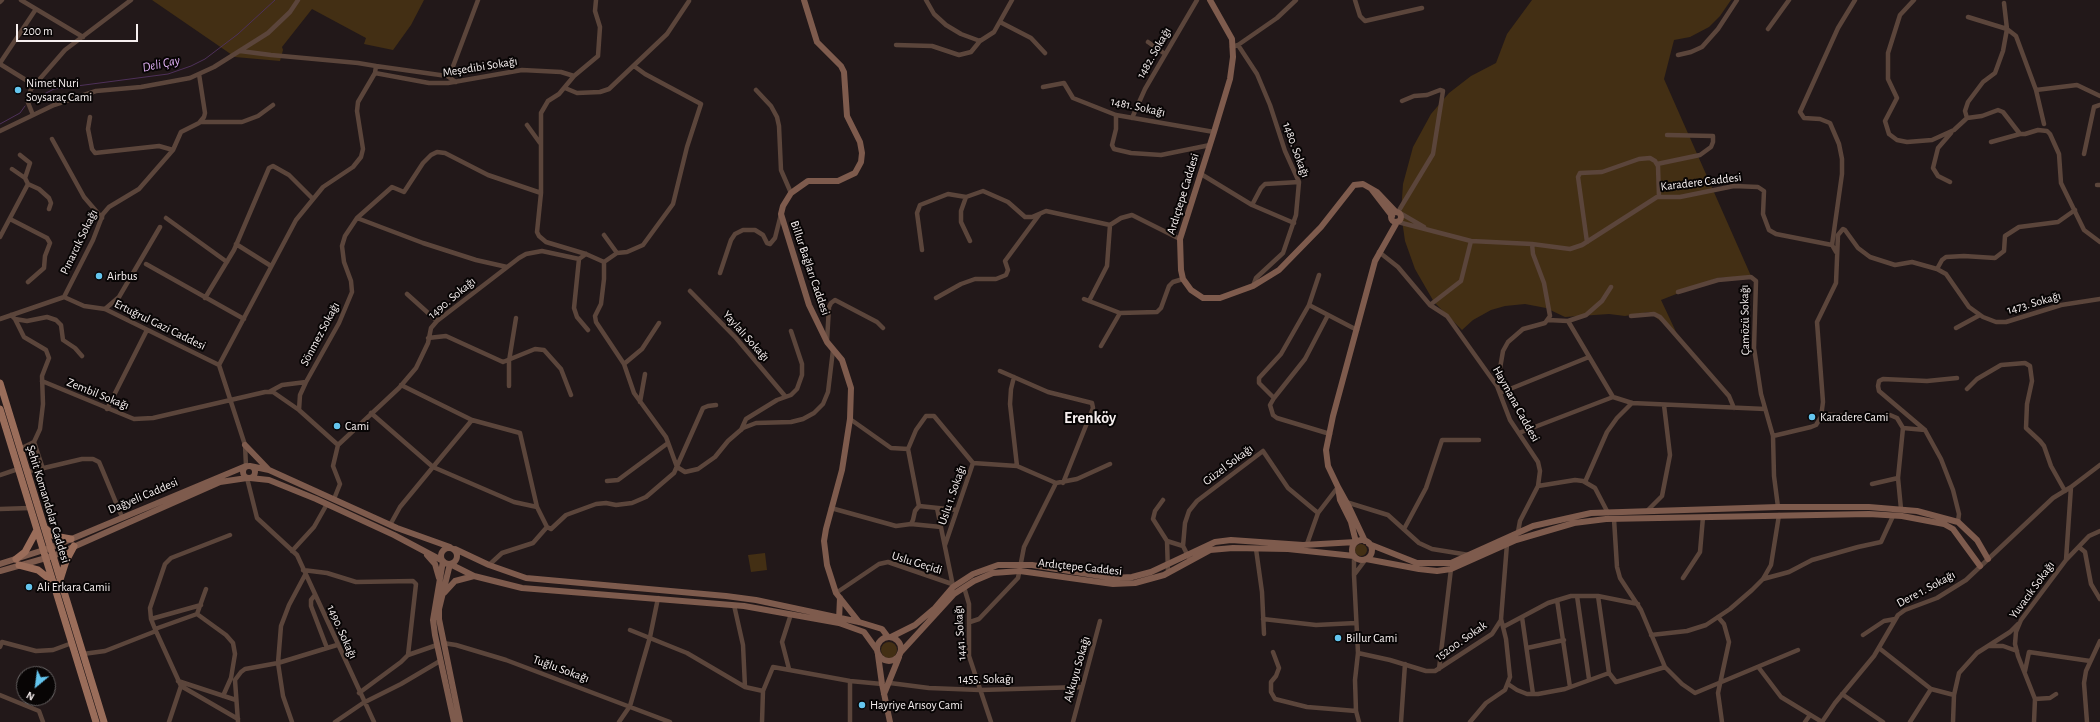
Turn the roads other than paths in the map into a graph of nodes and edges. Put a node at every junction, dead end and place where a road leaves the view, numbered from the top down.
1 (21, 0) edge
2 (131, 0) edge
3 (298, 0) edge
4 (478, 0) edge
5 (596, 0) edge
6 (804, 0) edge
7 (926, 0) edge
8 (1012, 0) edge
9 (1197, 0) edge
10 (1210, 0) edge
11 (1296, 0) edge
12 (1355, 0) edge
13 (1737, 0) edge
14 (1789, 0) edge
15 (1855, 0) edge
16 (1914, 0) edge
17 (688, 1) edge
18 (2004, 3) dead end
19 (1422, 8) dead end
20 (36, 9) junction
21 (1968, 17) dead end
22 (1000, 22) junction
23 (1768, 28) dead end
24 (2008, 29) junction
25 (83, 36) junction
26 (980, 41) junction
27 (1148, 42) dead end
28 (896, 45) dead end
29 (1235, 46) junction
30 (240, 51) junction
31 (1045, 53) dead end
32 (1165, 54) junction
33 (1678, 55) dead end
34 (0, 63) edge
35 (376, 66) junction
36 (634, 66) junction
37 (375, 73) junction
38 (199, 74) junction
39 (574, 76) junction
40 (449, 77) junction
41 (456, 82) junction
42 (34, 85) junction
43 (1043, 87) dead end
44 (565, 88) junction
45 (756, 90) dead end
46 (2036, 90) junction
47 (2100, 96) edge
48 (1402, 101) dead end
49 (273, 105) dead end
50 (2100, 105) edge
51 (33, 115) junction
52 (1116, 115) junction
53 (90, 117) dead end
54 (1132, 118) junction
55 (1967, 118) junction
56 (200, 122) junction
57 (2044, 124) dead end
58 (527, 125) dead end
59 (1954, 130) junction
60 (0, 131) edge
61 (1214, 132) junction
62 (2020, 134) junction
63 (1667, 135) dead end
64 (52, 139) dead end
65 (1991, 142) dead end
66 (541, 144) junction
67 (1210, 145) junction
68 (174, 150) junction
69 (2084, 154) dead end
70 (20, 155) dead end
71 (1657, 164) junction
72 (12, 169) dead end
73 (1202, 174) junction
74 (25, 178) junction
75 (1299, 182) junction
76 (1950, 182) dead end
77 (28, 184) junction
78 (541, 193) junction
79 (791, 193) junction
80 (966, 197) junction
81 (1659, 197) junction
82 (313, 198) junction
83 (1252, 205) junction
84 (49, 209) dead end
85 (2075, 210) junction
86 (781, 214) junction
87 (1040, 214) junction
88 (1396, 217) junction
89 (102, 218) junction
90 (166, 218) dead end
91 (357, 218) junction
92 (10, 219) junction
93 (1294, 223) junction
94 (1110, 225) junction
95 (160, 227) dead end
96 (1428, 229) junction
97 (604, 235) dead end
98 (0, 237) edge
99 (1180, 239) junction
100 (970, 241) dead end
101 (1471, 241) junction
102 (1587, 242) junction
103 (2100, 242) edge
104 (236, 244) junction
105 (1532, 244) junction
106 (1832, 245) junction
107 (922, 250) dead end
108 (1379, 252) junction
109 (1836, 252) junction
110 (617, 253) junction
111 (586, 254) junction
112 (578, 259) junction
113 (227, 262) junction
114 (604, 262) junction
115 (146, 264) dead end
116 (271, 266) junction
117 (507, 267) junction
118 (1937, 269) junction
119 (720, 273) dead end
120 (1319, 275) dead end
121 (1184, 279) junction
122 (28, 282) dead end
123 (1253, 286) junction
124 (1611, 287) dead end
125 (690, 291) dead end
126 (1678, 292) dead end
127 (407, 294) dead end
128 (64, 297) junction
129 (205, 298) junction
130 (936, 298) dead end
131 (1084, 299) dead end
132 (2100, 299) edge
133 (1089, 301) junction
134 (1309, 305) junction
135 (1430, 305) junction
136 (105, 309) junction
137 (1120, 313) junction
138 (1980, 315) junction
139 (1328, 316) junction
140 (1631, 316) dead end
141 (13, 317) junction
142 (516, 318) dead end
143 (0, 319) edge
144 (244, 319) junction
145 (1548, 320) junction
146 (437, 321) junction
147 (1568, 321) junction
148 (659, 323) dead end
149 (883, 328) dead end
150 (1956, 328) dead end
151 (147, 330) junction
152 (588, 330) dead end
153 (1357, 330) junction
154 (791, 331) dead end
155 (428, 338) junction
156 (827, 342) junction
157 (1101, 346) dead end
158 (833, 350) junction
159 (82, 356) dead end
160 (1589, 357) junction
161 (509, 361) junction
162 (624, 364) junction
163 (219, 365) junction
164 (1000, 371) dead end
165 (645, 374) dead end
166 (1014, 377) junction
167 (1957, 378) dead end
168 (42, 381) junction
169 (306, 382) junction
170 (0, 383) edge
171 (401, 385) junction
172 (509, 386) dead end
173 (1497, 386) junction
174 (1967, 389) dead end
175 (269, 392) junction
176 (1500, 393) junction
177 (571, 395) dead end
178 (785, 396) junction
179 (1612, 397) junction
180 (1274, 398) junction
181 (231, 399) junction
182 (640, 402) junction
183 (1632, 403) junction
184 (716, 405) dead end
185 (1664, 405) junction
186 (1734, 408) junction
187 (0, 409) edge
188 (107, 409) junction
189 (1765, 409) junction
190 (299, 410) junction
191 (371, 413) junction
192 (1822, 414) junction
193 (850, 419) junction
194 (472, 420) junction
195 (1903, 428) junction
196 (741, 430) junction
197 (1925, 430) junction
198 (1519, 433) junction
199 (1330, 434) junction
200 (1773, 436) junction
201 (1478, 440) dead end
202 (34, 442) junction
203 (668, 443) junction
204 (245, 445) junction
205 (338, 445) junction
206 (20, 449) junction
207 (908, 449) junction
208 (973, 463) junction
209 (1110, 464) dead end
210 (2100, 465) edge
211 (248, 466) junction
212 (1017, 466) junction
213 (432, 467) junction
214 (677, 467) junction
215 (43, 468) junction
216 (18, 470) junction
217 (269, 470) junction
218 (27, 472) junction
219 (0, 475) edge
220 (249, 478) junction
221 (1898, 478) junction
222 (607, 481) dead end
223 (1585, 482) junction
224 (1056, 483) junction
225 (1062, 483) junction
226 (1872, 484) dead end
227 (1538, 486) junction
228 (1338, 487) junction
229 (2071, 487) junction
230 (2065, 491) junction
231 (334, 499) junction
232 (1163, 500) dead end
233 (1346, 502) junction
234 (327, 504) junction
235 (919, 506) junction
236 (537, 507) junction
237 (1778, 507) junction
238 (30, 508) junction
239 (831, 508) junction
240 (937, 508) junction
241 (0, 509) edge
242 (1901, 509) junction
243 (957, 510) junction
244 (1647, 511) junction
245 (1318, 513) junction
246 (1608, 513) junction
247 (1779, 515) junction
248 (1893, 516) junction
249 (122, 517) junction
250 (1703, 517) junction
251 (1614, 518) junction
252 (1958, 522) junction
253 (911, 524) junction
254 (390, 525) junction
255 (941, 526) junction
256 (546, 527) junction
257 (41, 529) junction
258 (1404, 529) junction
259 (2100, 531) edge
260 (1518, 532) junction
261 (230, 535) dead end
262 (71, 539) junction
263 (1167, 541) junction
264 (1356, 542) junction
265 (1367, 543) junction
266 (1307, 544) junction
267 (1507, 544) junction
268 (945, 545) junction
269 (74, 546) junction
270 (1183, 546) junction
271 (418, 547) junction
272 (2079, 547) junction
273 (452, 548) junction
274 (47, 549) junction
275 (1256, 549) junction
276 (292, 551) junction
277 (1470, 555) junction
278 (53, 556) junction
279 (1354, 556) junction
280 (1188, 557) junction
281 (45, 558) junction
282 (1366, 559) junction
283 (1988, 559) junction
284 (2066, 560) junction
285 (443, 561) junction
286 (17, 562) junction
287 (0, 564) edge
288 (450, 564) junction
289 (1020, 564) junction
290 (1168, 564) junction
291 (490, 565) junction
292 (1980, 566) junction
293 (1451, 569) junction
294 (0, 571) edge
295 (304, 572) junction
296 (1020, 572) junction
297 (1168, 572) junction
298 (1354, 575) junction
299 (474, 576) junction
300 (1683, 578) dead end
301 (1763, 579) junction
302 (57, 581) junction
303 (440, 584) junction
304 (953, 586) junction
305 (964, 587) junction
306 (206, 589) dead end
307 (954, 594) junction
308 (315, 595) junction
309 (838, 595) junction
310 (442, 596) junction
311 (1577, 596) junction
312 (1598, 596) junction
313 (658, 598) junction
314 (2100, 599) edge
315 (1557, 600) junction
316 (1638, 604) junction
317 (201, 605) junction
318 (734, 605) junction
319 (197, 614) junction
320 (791, 614) junction
321 (1522, 617) junction
322 (1718, 617) junction
323 (151, 619) junction
324 (1263, 619) junction
325 (1501, 619) junction
326 (1895, 619) junction
327 (839, 620) junction
328 (2021, 620) junction
329 (1100, 621) dead end
330 (859, 622) junction
331 (970, 622) junction
332 (1356, 623) junction
333 (1503, 627) junction
334 (156, 630) junction
335 (630, 630) dead end
336 (1264, 634) dead end
337 (1651, 635) junction
338 (1863, 635) dead end
339 (890, 637) junction
340 (650, 638) junction
341 (1564, 640) junction
342 (2100, 641) edge
343 (72, 643) junction
344 (337, 644) junction
345 (440, 644) junction
346 (1988, 646) junction
347 (0, 647) edge
348 (327, 648) junction
349 (1527, 648) junction
350 (1879, 648) junction
351 (1798, 650) dead end
352 (877, 651) junction
353 (2017, 651) junction
354 (1273, 652) dead end
355 (1358, 653) junction
356 (83, 654) junction
357 (900, 654) junction
358 (408, 655) junction
359 (440, 661) junction
360 (2090, 661) junction
361 (278, 663) junction
362 (1405, 664) junction
363 (1665, 667) junction
364 (1759, 668) junction
365 (789, 669) junction
366 (1439, 669) junction
367 (1609, 672) junction
368 (2025, 672) junction
369 (1589, 679) junction
370 (178, 681) junction
371 (850, 681) junction
372 (890, 683) junction
373 (1720, 683) junction
374 (882, 684) junction
375 (1508, 684) junction
376 (181, 686) junction
377 (745, 687) junction
378 (1082, 687) junction
379 (1570, 687) junction
380 (1931, 689) junction
381 (980, 690) junction
382 (763, 691) junction
383 (359, 693) junction
384 (884, 694) junction
385 (1533, 694) junction
386 (1842, 694) junction
387 (2056, 694) dead end
388 (0, 695) edge
389 (1954, 695) junction
390 (223, 696) junction
391 (2036, 699) junction
392 (236, 700) junction
393 (363, 703) junction
394 (630, 706) junction
395 (1356, 711) junction
396 (1810, 715) junction
397 (238, 721) edge
398 (1472, 721) edge
399 (43, 722) edge
400 (96, 722) edge
401 (104, 722) edge
402 (169, 722) edge
403 (292, 722) edge
404 (335, 722) edge
405 (374, 722) edge
406 (454, 722) edge
407 (460, 722) edge
408 (619, 722) edge
409 (670, 722) edge
410 (762, 722) edge
411 (850, 722) edge
412 (890, 722) edge
413 (991, 722) edge
414 (1073, 722) edge
415 (1359, 722) edge
416 (1401, 722) edge
417 (1722, 722) edge
418 (1805, 722) edge
419 (1822, 722) edge
420 (1883, 722) edge
421 (1910, 722) edge
422 (1953, 722) edge
423 (2034, 722) edge
424 (2087, 722) edge

1 - 20 street
2 - 25 street
3 - 30 street
4 - 40 street
5 - 39 street
6 - 79 street, Billur Bağları Caddesi
7 - 26 street
8 - 22 street
9 - 32 street, 1482. Sokağı
10 - 29 street, Ardıçtepe Caddesi
11 - 29 street
12 - 19 street
13 - 33 street
14 - 23 street
15 - 106 street
16 - 59 street
17 - 36 street
18 - 24 street
20 - 25 street
20 - 34 street
21 - 24 street
22 - 26 street
22 - 31 street
24 - 46 street
24 - 55 street
25 - 42 street
26 - 28 street
27 - 32 street
29 - 61 street, Ardıçtepe Caddesi
29 - 75 street, 1480. Sokağı
30 - 35 street
30 - 38 street
32 - 54 street, 1482. Sokağı
34 - 42 street
35 - 37 street
35 - 40 street
36 - 44 street
36 - 110 street
37 - 41 street, Meşedibi Sokağı
37 - 82 street
38 - 51 street
38 - 56 street
39 - 41 street, Meşedibi Sokağı
39 - 44 street
40 - 41 street
42 - 51 street
43 - 52 street, 1481. Sokağı
44 - 66 street
45 - 79 street
46 - 47 street
46 - 57 street
48 - 88 street
49 - 56 street
50 - 69 street
51 - 60 street
52 - 54 street, 1481. Sokağı
52 - 67 street
53 - 68 street
54 - 61 street, 1481. Sokağı
55 - 59 street
55 - 62 street
56 - 68 street, Pınarcık Sokağı
58 - 66 street
59 - 76 street
61 - 67 street, Ardıçtepe Caddesi
62 - 65 street
62 - 85 street
63 - 71 street
64 - 89 street
66 - 78 street
67 - 73 street, Ardıçtepe Caddesi
68 - 89 street, Pınarcık Sokağı
70 - 74 street
71 - 81 street
71 - 102 street
72 - 74 street
73 - 83 street
73 - 99 street, Ardıçtepe Caddesi
74 - 77 street
75 - 83 street
75 - 93 street, 1480. Sokağı
77 - 84 street
77 - 92 street
78 - 91 street, Sönmez Sokağı
78 - 111 street
79 - 86 street, Billur Bağları Caddesi
80 - 87 street
80 - 100 street
80 - 107 street
81 - 102 street, Karadere Caddesi
81 - 106 street, Karadere Caddesi
82 - 104 street
82 - 116 street
83 - 93 street
85 - 103 street
85 - 118 street
86 - 119 street
86 - 156 street, Billur Bağları Caddesi
87 - 94 street
87 - 130 street
88 - 96 street
88 - 96 street
88 - 108 street
88 - 123 street, Ardıçtepe Caddesi
89 - 128 street, Pınarcık Sokağı
90 - 113 street
91 - 117 street
91 - 169 street, Sönmez Sokağı
92 - 98 street
92 - 122 street
93 - 123 street, 1480. Sokağı
94 - 99 street
94 - 133 street
95 - 136 street
96 - 101 street, Karadere Caddesi
97 - 110 street
99 - 121 street, Ardıçtepe Caddesi
101 - 105 street, Karadere Caddesi
101 - 135 street
102 - 105 street, Karadere Caddesi
104 - 113 street
104 - 116 street
105 - 145 street
106 - 109 street
108 - 135 street, Haymana Caddesi
108 - 153 street
109 - 118 street, 1473. Sokağı
109 - 192 street
110 - 114 street
111 - 112 street
111 - 114 street
112 - 117 street, 1490. Sokağı
112 - 152 street
113 - 129 street
114 - 162 street
115 - 129 street
116 - 144 street
117 - 146 street, 1490. Sokağı
118 - 138 street, 1473. Sokağı
120 - 134 street
121 - 123 street, Ardıçtepe Caddesi
121 - 137 street
124 - 147 street
125 - 178 street, Yaylalı Sokağı
126 - 189 street, Çamözü Sokağı
127 - 146 street
128 - 136 street, Ertuğrul Gazi Caddesi
128 - 141 street
129 - 144 street
131 - 133 street
132 - 138 street, 1473. Sokağı
133 - 137 street
134 - 139 street
134 - 180 street
135 - 173 street, Haymana Caddesi
136 - 151 street, Ertuğrul Gazi Caddesi
137 - 157 street
138 - 150 street
139 - 153 street
139 - 180 street
140 - 186 street
141 - 143 street
141 - 159 street
141 - 168 street
142 - 161 street
144 - 163 street
145 - 147 street
145 - 173 street
146 - 155 street, 1490. Sokağı
147 - 160 street
148 - 162 street
149 - 156 street
151 - 163 street, Ertuğrul Gazi Caddesi
151 - 188 street
153 - 199 street
154 - 178 street
155 - 161 street
155 - 171 street, 1490. Sokağı
156 - 158 street, Billur Bağları Caddesi
158 - 193 street, Billur Bağları Caddesi
158 - 196 street
160 - 176 street
160 - 179 street
161 - 172 street
161 - 177 street
162 - 182 street
163 - 181 street
164 - 166 street
165 - 182 street
166 - 212 street
166 - 225 street
167 - 197 street
168 - 188 street, Zembil Sokağı
168 - 202 street
169 - 175 street, Zembil Sokağı
169 - 190 street, Sönmez Sokağı
170 - 206 main road, Şehit Komandolar Caddesi
171 - 191 street, 1490. Sokağı
171 - 194 street
173 - 176 street, Haymana Caddesi
174 - 230 street
175 - 181 street, Zembil Sokağı
175 - 190 street
176 - 198 street, Haymana Caddesi
178 - 196 street
179 - 183 street
179 - 198 street
180 - 199 street
181 - 188 street, Zembil Sokağı
181 - 204 street
182 - 203 street
183 - 185 street
183 - 223 street
184 - 214 street
185 - 186 street
185 - 244 street
186 - 189 street
187 - 216 main road, Şehit Komandolar Caddesi
189 - 200 street, Çamözü Sokağı
190 - 205 street
191 - 205 street, 1490. Sokağı
191 - 213 street
192 - 195 street
192 - 200 street
193 - 207 street
193 - 239 street, Billur Bağları Caddesi
194 - 213 street
194 - 236 street
195 - 197 street
195 - 221 street
196 - 214 street
197 - 252 street
198 - 227 street, Haymana Caddesi
199 - 228 street
200 - 237 street
201 - 258 street
202 - 206 street
202 - 215 street
203 - 214 street
203 - 222 street
204 - 211 street
204 - 217 street
205 - 231 street
206 - 218 main road, Şehit Komandolar Caddesi
207 - 208 street
207 - 235 street
208 - 212 street, Uslu 1. Sokağı
208 - 243 street, Uslu 1. Sokağı
209 - 225 street
210 - 229 street, Dere 1. Sokağı
211 - 217 street
211 - 220 street
211 - 220 street
211 - 249 street, Dağyeli Caddesi
212 - 224 street, Uslu 1. Sokağı
213 - 236 street
213 - 254 street
214 - 256 street
215 - 218 street
215 - 249 street
216 - 219 street
216 - 238 main road, Şehit Komandolar Caddesi
217 - 231 street
218 - 257 main road, Şehit Komandolar Caddesi
220 - 234 street, Dağyeli Caddesi
220 - 269 street, Dağyeli Caddesi
220 - 276 street, 1490. Sokağı
221 - 226 street
221 - 242 street
223 - 227 street
223 - 246 street
224 - 225 street
224 - 289 street
227 - 260 street
228 - 233 street
228 - 245 street
228 - 264 street
229 - 230 street, Dere 1. Sokağı
229 - 284 street
230 - 283 street, Dere 1. Sokağı
231 - 254 street
232 - 263 street
233 - 258 street
233 - 265 street
234 - 271 street, Dağyeli Caddesi
234 - 276 street
235 - 240 street
235 - 253 street
236 - 256 street
237 - 242 street
237 - 244 street
238 - 241 street
238 - 257 main road, Şehit Komandolar Caddesi
239 - 253 street
239 - 309 street, Billur Bağları Caddesi
240 - 243 street
240 - 255 street
242 - 252 street
243 - 268 street, Uslu 1. Sokağı
244 - 246 street
245 - 266 street
245 - 270 street, Güzel Sokağı
246 - 260 street
247 - 248 street
247 - 250 street
247 - 301 street
248 - 292 street
248 - 301 street
249 - 262 street, Dağyeli Caddesi
250 - 251 street
250 - 300 street
251 - 267 street
251 - 316 street
252 - 283 street
253 - 255 street
254 - 273 street
255 - 268 street
256 - 291 street
257 - 262 main road
257 - 274 main road, Şehit Komandolar Caddesi
257 - 286 main road
258 - 277 street
259 - 272 street, Yuvacık Sokağı
260 - 277 street
261 - 323 street
262 - 274 street, Dağyeli Caddesi
263 - 270 street
263 - 290 street
264 - 265 street
264 - 266 street
264 - 279 street
265 - 277 street
265 - 282 street
266 - 280 street
267 - 293 street
267 - 325 street
268 - 304 street, Uslu 1. Sokağı
269 - 278 street, Dağyeli Caddesi
269 - 302 main road
270 - 280 street
271 - 285 street
271 - 303 street
272 - 284 street, Yuvacık Sokağı
272 - 314 street
273 - 285 street
273 - 288 street
273 - 291 street
274 - 278 main road, Şehit Komandolar Caddesi
274 - 281 main road, Şehit Komandolar Caddesi
274 - 286 street, Dağyeli Caddesi
275 - 279 street, Ardıçtepe Caddesi
275 - 280 street, Ardıçtepe Caddesi
275 - 324 street
276 - 295 street, 1490. Sokağı
278 - 281 street, Dağyeli Caddesi
278 - 302 main road, Şehit Komandolar Caddesi
279 - 282 street
279 - 298 street
280 - 290 street
280 - 297 street, Ardıçtepe Caddesi
281 - 286 street, Dağyeli Caddesi
281 - 302 main road, Şehit Komandolar Caddesi
282 - 293 street
282 - 298 street
283 - 292 street, Dere 1. Sokağı
284 - 328 street, Yuvacık Sokağı
285 - 288 street
285 - 303 street
286 - 287 street
286 - 294 street
286 - 302 main road
288 - 299 street
288 - 310 street
289 - 290 street
289 - 296 street
289 - 304 street
290 - 297 street
291 - 327 street
292 - 326 street, Dere 1. Sokağı
293 - 366 street
295 - 308 street, 1490. Sokağı
295 - 358 street
295 - 361 street
296 - 297 street, Ardıçtepe Caddesi
296 - 305 street, Ardıçtepe Caddesi
296 - 331 street
298 - 332 street
299 - 310 street
299 - 313 street
301 - 322 street
302 - 343 main road, Şehit Komandolar Caddesi
302 - 356 main road, Şehit Komandolar Caddesi
303 - 345 street
304 - 307 street, Uslu 1. Sokağı
304 - 309 street, Uslu Geçidi
304 - 339 street
305 - 307 street, Ardıçtepe Caddesi
305 - 331 street, 1441. Sokağı
306 - 317 street
307 - 357 street, Ardıçtepe Caddesi
308 - 344 street, 1490. Sokağı
308 - 348 street
309 - 327 street, Billur Bağları Caddesi
309 - 330 street, Billur Bağları Caddesi
310 - 345 street
311 - 312 street
311 - 315 street
311 - 369 street
312 - 316 street
312 - 367 street
313 - 318 street
313 - 340 street
315 - 321 street
315 - 341 street
316 - 337 street
317 - 319 street
317 - 323 street
318 - 320 street
318 - 377 street
319 - 334 street
319 - 390 street
320 - 327 street
320 - 365 street
321 - 333 street
321 - 349 street
322 - 337 street
322 - 373 street
323 - 334 street
324 - 332 street
324 - 336 street
325 - 333 street
325 - 366 street, 15200. Sokak
326 - 338 street
326 - 350 street, Dere 1. Sokağı
327 - 330 street
327 - 352 street
328 - 346 street
328 - 353 street, Yuvacık Sokağı
329 - 378 street, Akkuyu Sokağı
330 - 339 street
331 - 381 street, 1441. Sokağı
332 - 355 street
333 - 375 street
334 - 356 street
334 - 370 street
335 - 340 street
337 - 363 street
339 - 352 street
339 - 357 street
340 - 377 street
340 - 394 street
341 - 349 street
341 - 379 street
342 - 360 street
343 - 347 street
343 - 400 main road, Şehit Komandolar Caddesi
344 - 348 street
344 - 383 street, 1490. Sokağı
345 - 358 street
345 - 359 street
345 - 394 street, Tuğlu Sokağı
345 - 407 street
346 - 353 street
346 - 389 street
348 - 361 street
349 - 385 street
350 - 380 street
350 - 386 street, Dere 1. Sokağı
351 - 364 street
352 - 357 street
352 - 374 street
353 - 368 street, Yuvacık Sokağı
354 - 395 street
355 - 362 street, 15200. Sokak
355 - 395 street
356 - 401 main road, Şehit Komandolar Caddesi
357 - 372 street
358 - 383 street
359 - 393 street
359 - 406 street
360 - 368 street
360 - 424 street
361 - 392 street
361 - 403 street
362 - 366 street, 15200. Sokak
362 - 416 street
363 - 367 street
363 - 373 street
364 - 373 street
364 - 396 street
365 - 371 street
365 - 382 street
367 - 369 street
368 - 391 street, Yuvacık Sokağı
369 - 379 street
370 - 376 street
370 - 390 street
371 - 374 street
371 - 411 street
372 - 381 street, 1455. Sokağı
372 - 384 street
373 - 417 street
374 - 384 street
375 - 385 street
375 - 398 street
376 - 397 street
376 - 402 street
377 - 382 street
378 - 381 street, 1455. Sokağı
378 - 414 street, Akkuyu Sokağı
379 - 385 street
380 - 389 street
380 - 421 street
381 - 413 street, 1441. Sokağı
382 - 410 street
383 - 393 street, 1490. Sokağı
384 - 412 street
386 - 419 street, Dere 1. Sokağı
386 - 420 street
387 - 391 street
388 - 399 street
389 - 422 street
390 - 392 street
391 - 423 street, Yuvacık Sokağı
392 - 397 street
393 - 404 street
393 - 405 street, 1490. Sokağı
394 - 408 street
394 - 409 street, Tuğlu Sokağı
395 - 415 street
396 - 418 street
396 - 419 street

